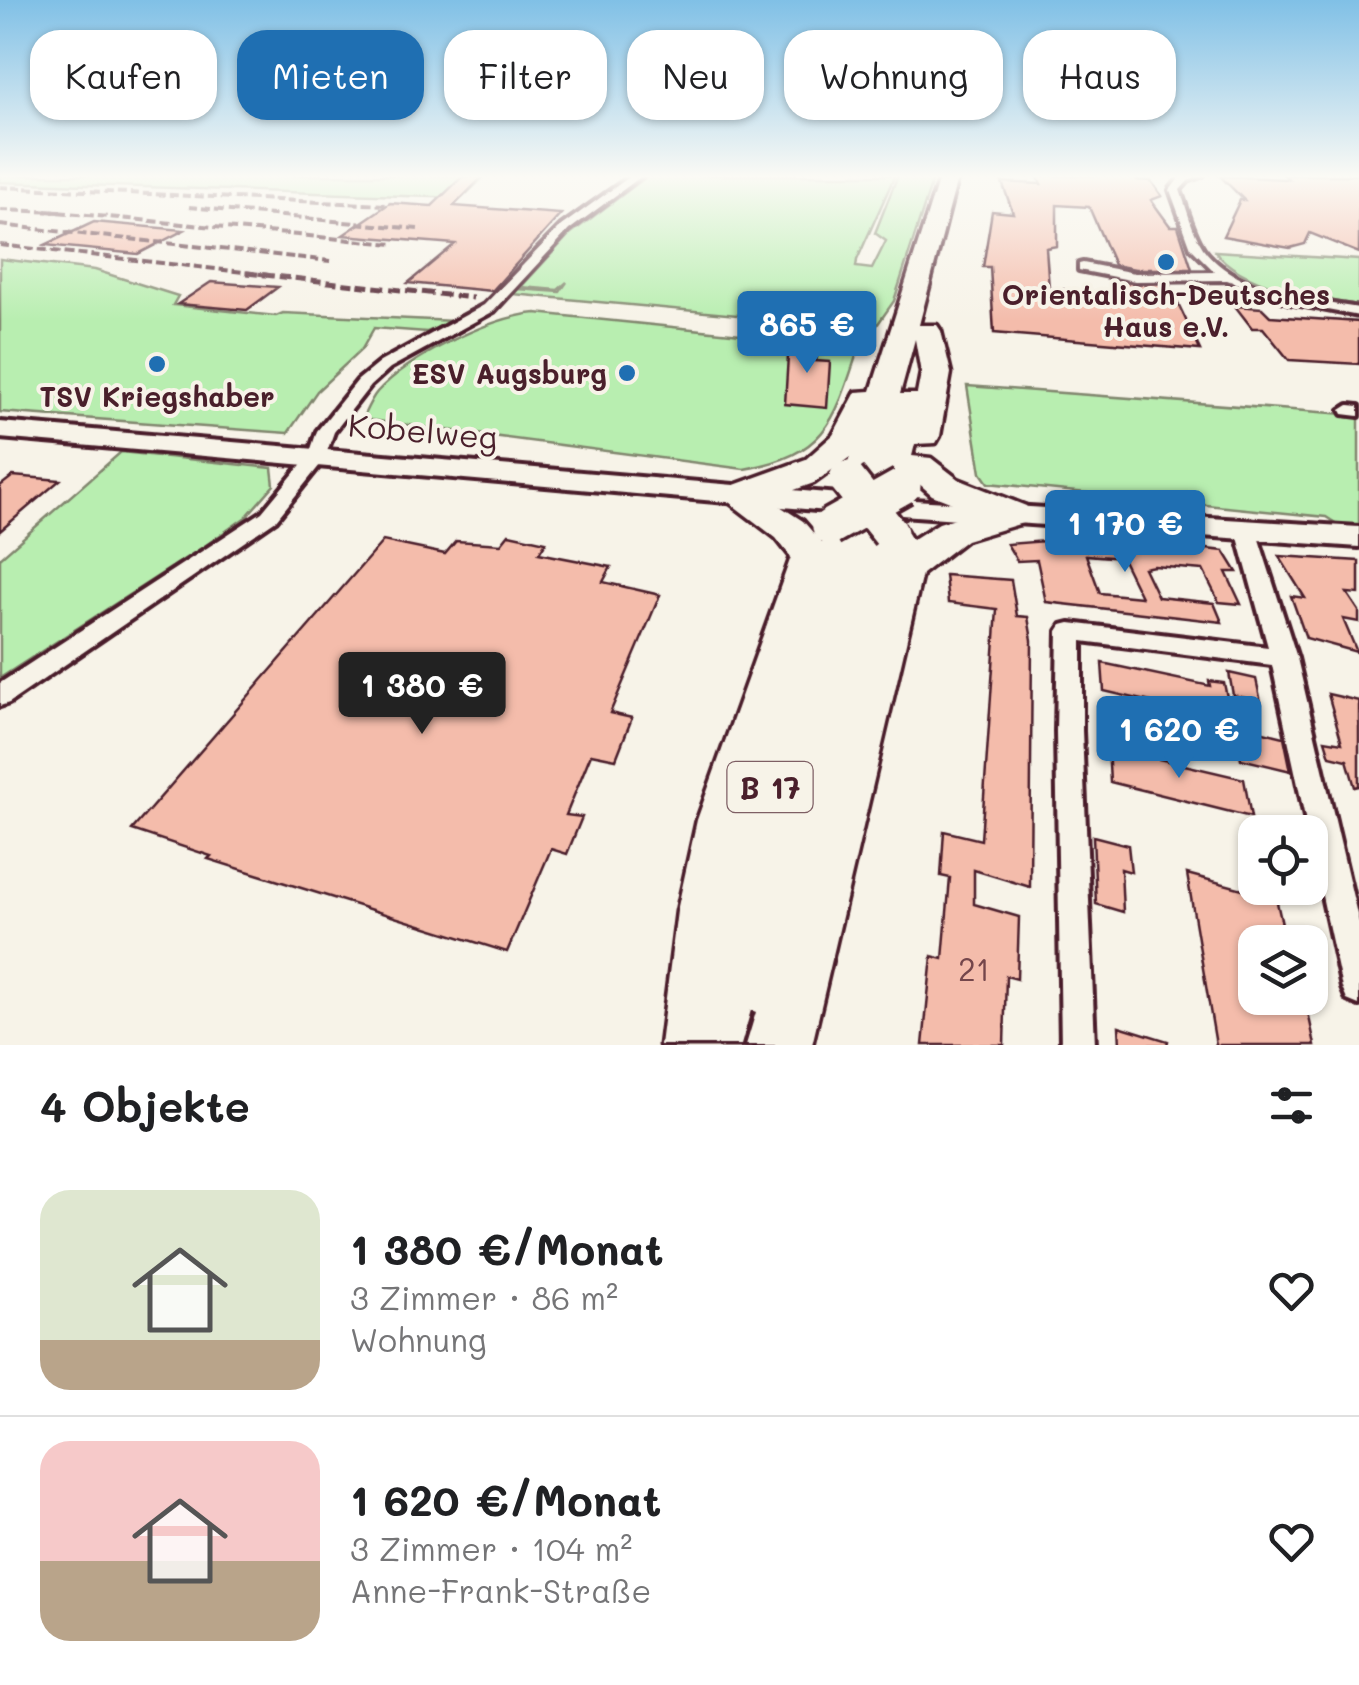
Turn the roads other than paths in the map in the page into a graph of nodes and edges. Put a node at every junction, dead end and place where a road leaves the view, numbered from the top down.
1 (571, 224) edge
2 (939, 224) edge
3 (949, 224) edge
4 (1188, 224) edge
5 (1083, 268) dead end
6 (1229, 276) junction
7 (1359, 312) edge
8 (916, 332) junction
9 (0, 430) edge
10 (318, 456) junction
11 (739, 496) junction
12 (867, 509) junction
13 (1013, 514) junction
14 (1246, 530) junction
15 (1359, 536) edge
16 (1285, 658) junction
17 (0, 696) edge
18 (1359, 988) edge
19 (693, 1045) edge
20 (711, 1045) edge
21 (762, 1045) edge
22 (779, 1045) edge
23 (1078, 1045) edge

1 - 10 street
2 - 8 highway, B 17
3 - 8 highway, B 17
4 - 6 street
5 - 6 street
6 - 7 street
8 - 12 highway, B 17
8 - 12 highway
9 - 10 main road, Kobelweg
10 - 11 main road, Kobelweg
10 - 17 street
11 - 12 highway
11 - 12 highway
12 - 13 highway
12 - 13 highway
12 - 19 highway
12 - 20 highway, B 17
12 - 21 highway, B 17
12 - 22 highway
13 - 14 main road
14 - 15 main road
14 - 16 street
16 - 18 street
16 - 23 street

